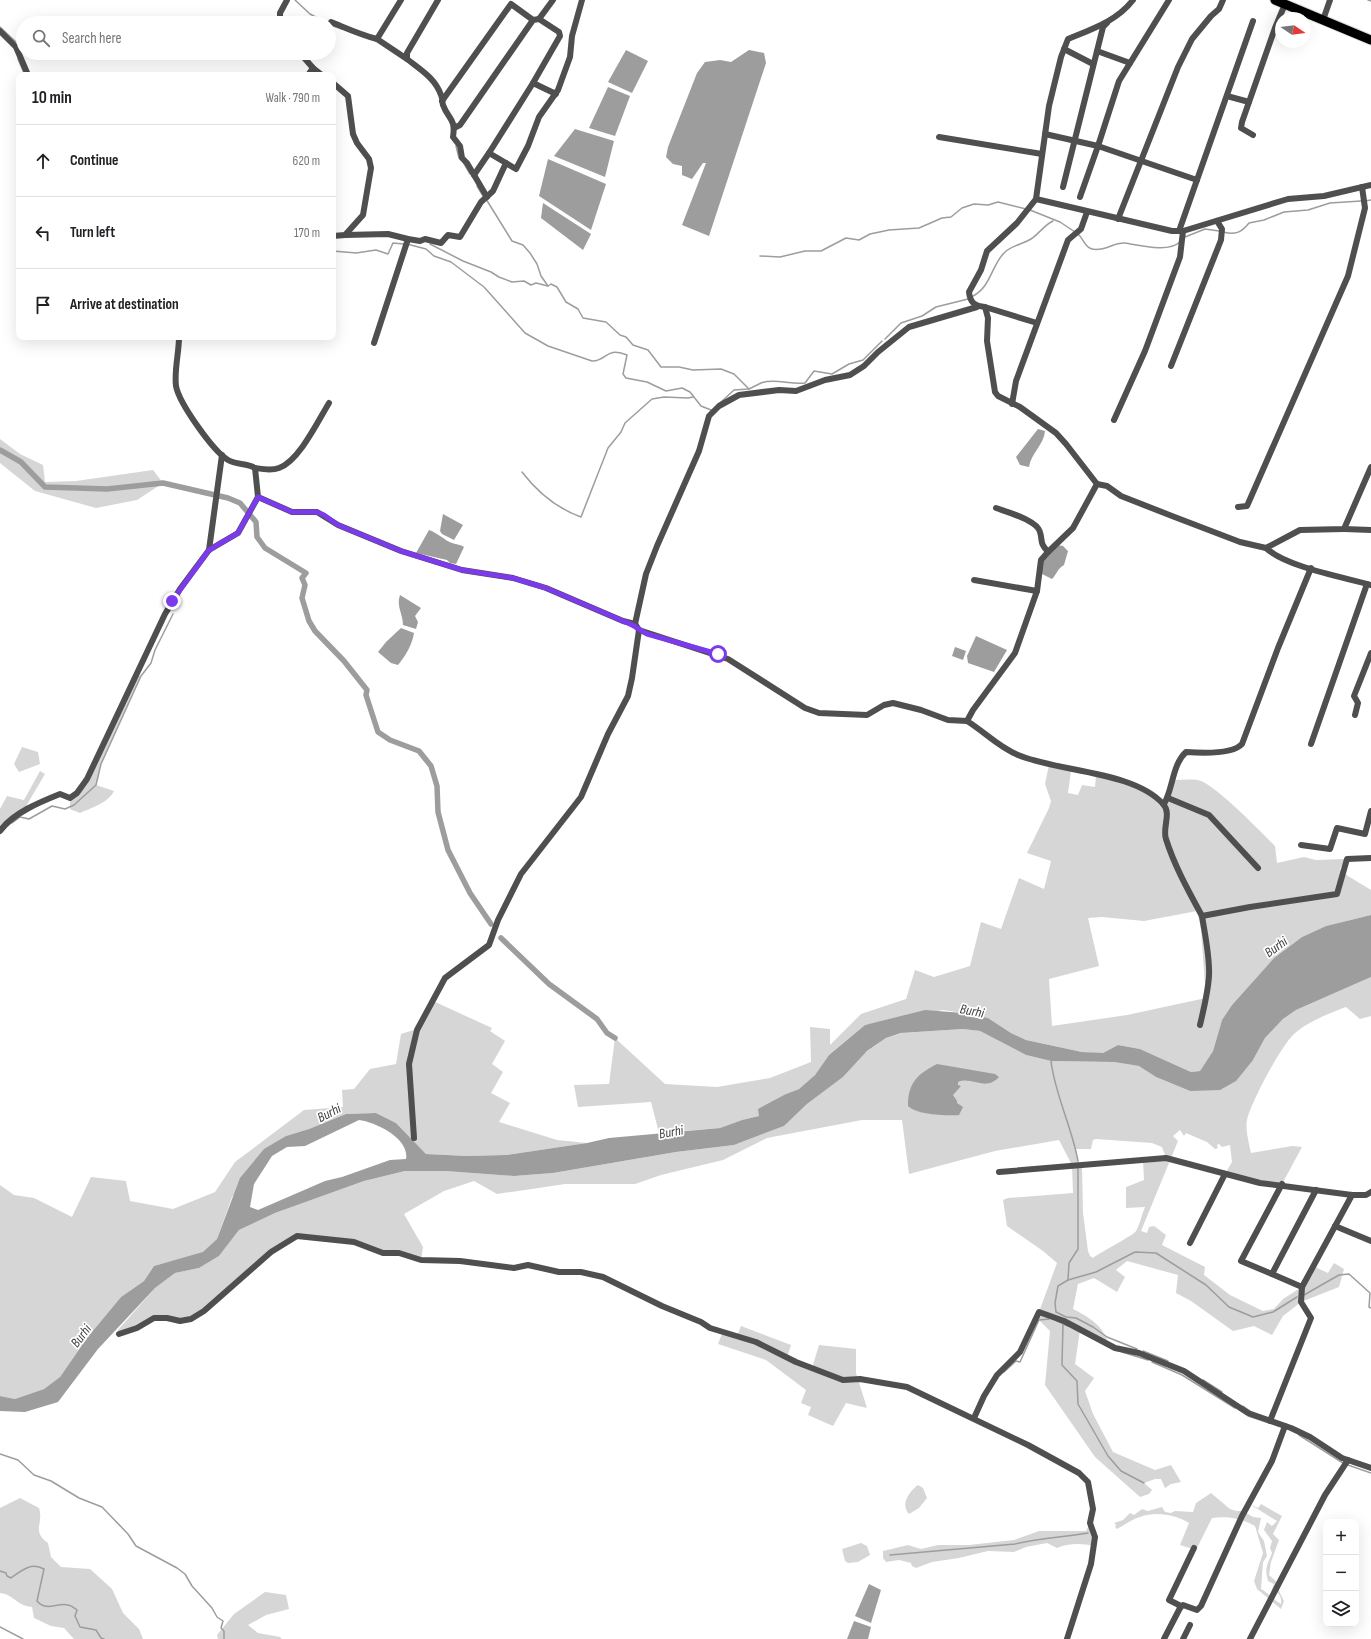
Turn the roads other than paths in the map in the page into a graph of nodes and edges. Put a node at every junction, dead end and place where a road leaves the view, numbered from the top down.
1 (287, 0) edge
2 (401, 0) edge
3 (438, 0) edge
4 (553, 0) edge
5 (582, 0) edge
6 (1133, 0) edge
7 (1169, 0) edge
8 (1223, 0) edge
9 (1275, 0) edge
10 (1330, 0) edge
11 (512, 2) edge
12 (1285, 4) junction
13 (280, 16) edge
14 (536, 20) junction
15 (1323, 20) junction
16 (1110, 21) junction
17 (1253, 21) dead end
18 (336, 24) edge
19 (0, 31) edge
20 (377, 38) junction
21 (1371, 40) edge
22 (16, 47) edge
23 (1064, 49) junction
24 (1097, 51) junction
25 (22, 60) edge
26 (306, 60) edge
27 (407, 60) junction
28 (1130, 63) junction
29 (1094, 64) junction
30 (313, 68) junction
31 (27, 72) edge
32 (310, 72) edge
33 (318, 72) edge
34 (533, 82) junction
35 (336, 86) edge
36 (556, 94) junction
37 (1227, 96) junction
38 (442, 101) junction
39 (1249, 102) junction
40 (454, 128) junction
41 (1045, 134) junction
42 (1253, 135) dead end
43 (939, 137) dead end
44 (1075, 141) junction
45 (1098, 146) junction
46 (489, 153) junction
47 (1042, 154) junction
48 (1141, 160) junction
49 (506, 163) junction
50 (474, 175) junction
51 (1197, 180) junction
52 (1371, 185) edge
53 (1063, 187) dead end
54 (1362, 187) junction
55 (487, 197) junction
56 (1080, 197) dead end
57 (1036, 199) junction
58 (1087, 212) junction
59 (1118, 219) junction
60 (1217, 220) junction
61 (345, 235) junction
62 (1182, 235) junction
63 (336, 236) edge
64 (407, 242) junction
65 (977, 307) junction
66 (985, 307) junction
67 (1037, 323) junction
68 (179, 340) edge
69 (374, 343) dead end
70 (1171, 366) dead end
71 (329, 403) dead end
72 (1012, 404) junction
73 (1114, 420) dead end
74 (222, 455) junction
75 (1371, 467) edge
76 (254, 468) junction
77 (1097, 484) junction
78 (258, 497) junction
79 (1238, 507) dead end
80 (996, 508) dead end
81 (1344, 529) junction
82 (1371, 530) edge
83 (1266, 548) junction
84 (209, 550) junction
85 (1048, 552) junction
86 (1312, 568) junction
87 (974, 580) dead end
88 (1369, 585) edge
89 (1037, 591) junction
90 (637, 627) junction
91 (1371, 653) edge
92 (1355, 715) dead end
93 (967, 721) junction
94 (1311, 744) dead end
95 (1168, 798) junction
96 (1164, 804) junction
97 (1371, 811) edge
98 (0, 831) edge
99 (1301, 846) dead end
100 (1371, 858) edge
101 (1258, 868) dead end
102 (1202, 916) junction
103 (1200, 1025) dead end
104 (414, 1138) dead end
105 (999, 1172) dead end
106 (1225, 1174) junction
107 (1282, 1184) junction
108 (1316, 1190) junction
109 (1371, 1192) edge
110 (1352, 1195) junction
111 (1335, 1226) junction
112 (1371, 1241) edge
113 (1190, 1243) dead end
114 (1272, 1274) junction
115 (1302, 1287) junction
116 (119, 1334) dead end
117 (974, 1418) junction
118 (1270, 1421) junction
119 (1285, 1426) junction
120 (1348, 1460) junction
121 (1371, 1468) edge
122 (1194, 1548) dead end
123 (1180, 1608) junction
124 (1190, 1625) dead end
125 (1066, 1639) edge
126 (1164, 1639) edge
127 (1183, 1639) edge
128 (1250, 1639) edge

1 - 13 street
2 - 20 street
3 - 27 street
4 - 14 street
5 - 36 street
6 - 16 street
7 - 28 street
8 - 48 street
9 - 12 main road
10 - 15 street
11 - 14 street
11 - 38 street
12 - 15 main road
12 - 39 street
14 - 34 street
14 - 40 street
15 - 21 main road
16 - 23 street
16 - 24 street
17 - 37 street
18 - 20 street
19 - 22 street
20 - 27 street
23 - 29 street
23 - 41 street
24 - 28 street
24 - 29 street
25 - 31 street
26 - 30 street
27 - 38 street
28 - 45 street
29 - 44 street
30 - 32 street
30 - 33 street
34 - 36 street
34 - 46 street
35 - 61 street
36 - 49 street
37 - 39 street
37 - 51 street
38 - 40 street
39 - 42 street
40 - 50 street
41 - 44 street
41 - 47 street
43 - 47 street
44 - 45 street
44 - 53 street
45 - 48 street
45 - 56 street
46 - 49 street
46 - 50 street
47 - 57 street
48 - 51 street
48 - 59 street
49 - 55 street
50 - 55 street
51 - 62 street
52 - 54 street
54 - 60 street
54 - 79 street
55 - 64 street
57 - 58 street
57 - 65 street
58 - 59 street
58 - 67 street
59 - 62 street
60 - 62 street
60 - 70 street
61 - 63 street
61 - 64 street
62 - 73 street
64 - 69 street
65 - 66 street
65 - 90 street
66 - 67 street
66 - 72 street
67 - 72 street
68 - 74 street
71 - 76 street
72 - 77 street
74 - 76 street
74 - 84 street
75 - 81 street
76 - 78 street
77 - 83 street
77 - 85 street
78 - 84 street
78 - 90 street
80 - 85 street
81 - 82 street
81 - 83 street
83 - 86 street
84 - 98 street
85 - 89 street
86 - 88 street
86 - 95 street
87 - 89 street
88 - 94 street
89 - 93 street
90 - 93 street
90 - 104 street
91 - 92 street
93 - 96 street
95 - 96 street
95 - 101 street
96 - 102 street
97 - 99 street
100 - 102 street
102 - 103 street
105 - 106 street
106 - 107 street
106 - 113 street
107 - 108 street
107 - 114 street
108 - 110 street
108 - 114 street
109 - 110 street
110 - 111 street
111 - 112 street
111 - 115 street
114 - 115 street
115 - 118 street
116 - 117 street
117 - 118 street
117 - 125 street
118 - 119 street
119 - 120 street
119 - 123 street
120 - 121 street
120 - 128 street
122 - 123 street
123 - 126 street
124 - 127 street

